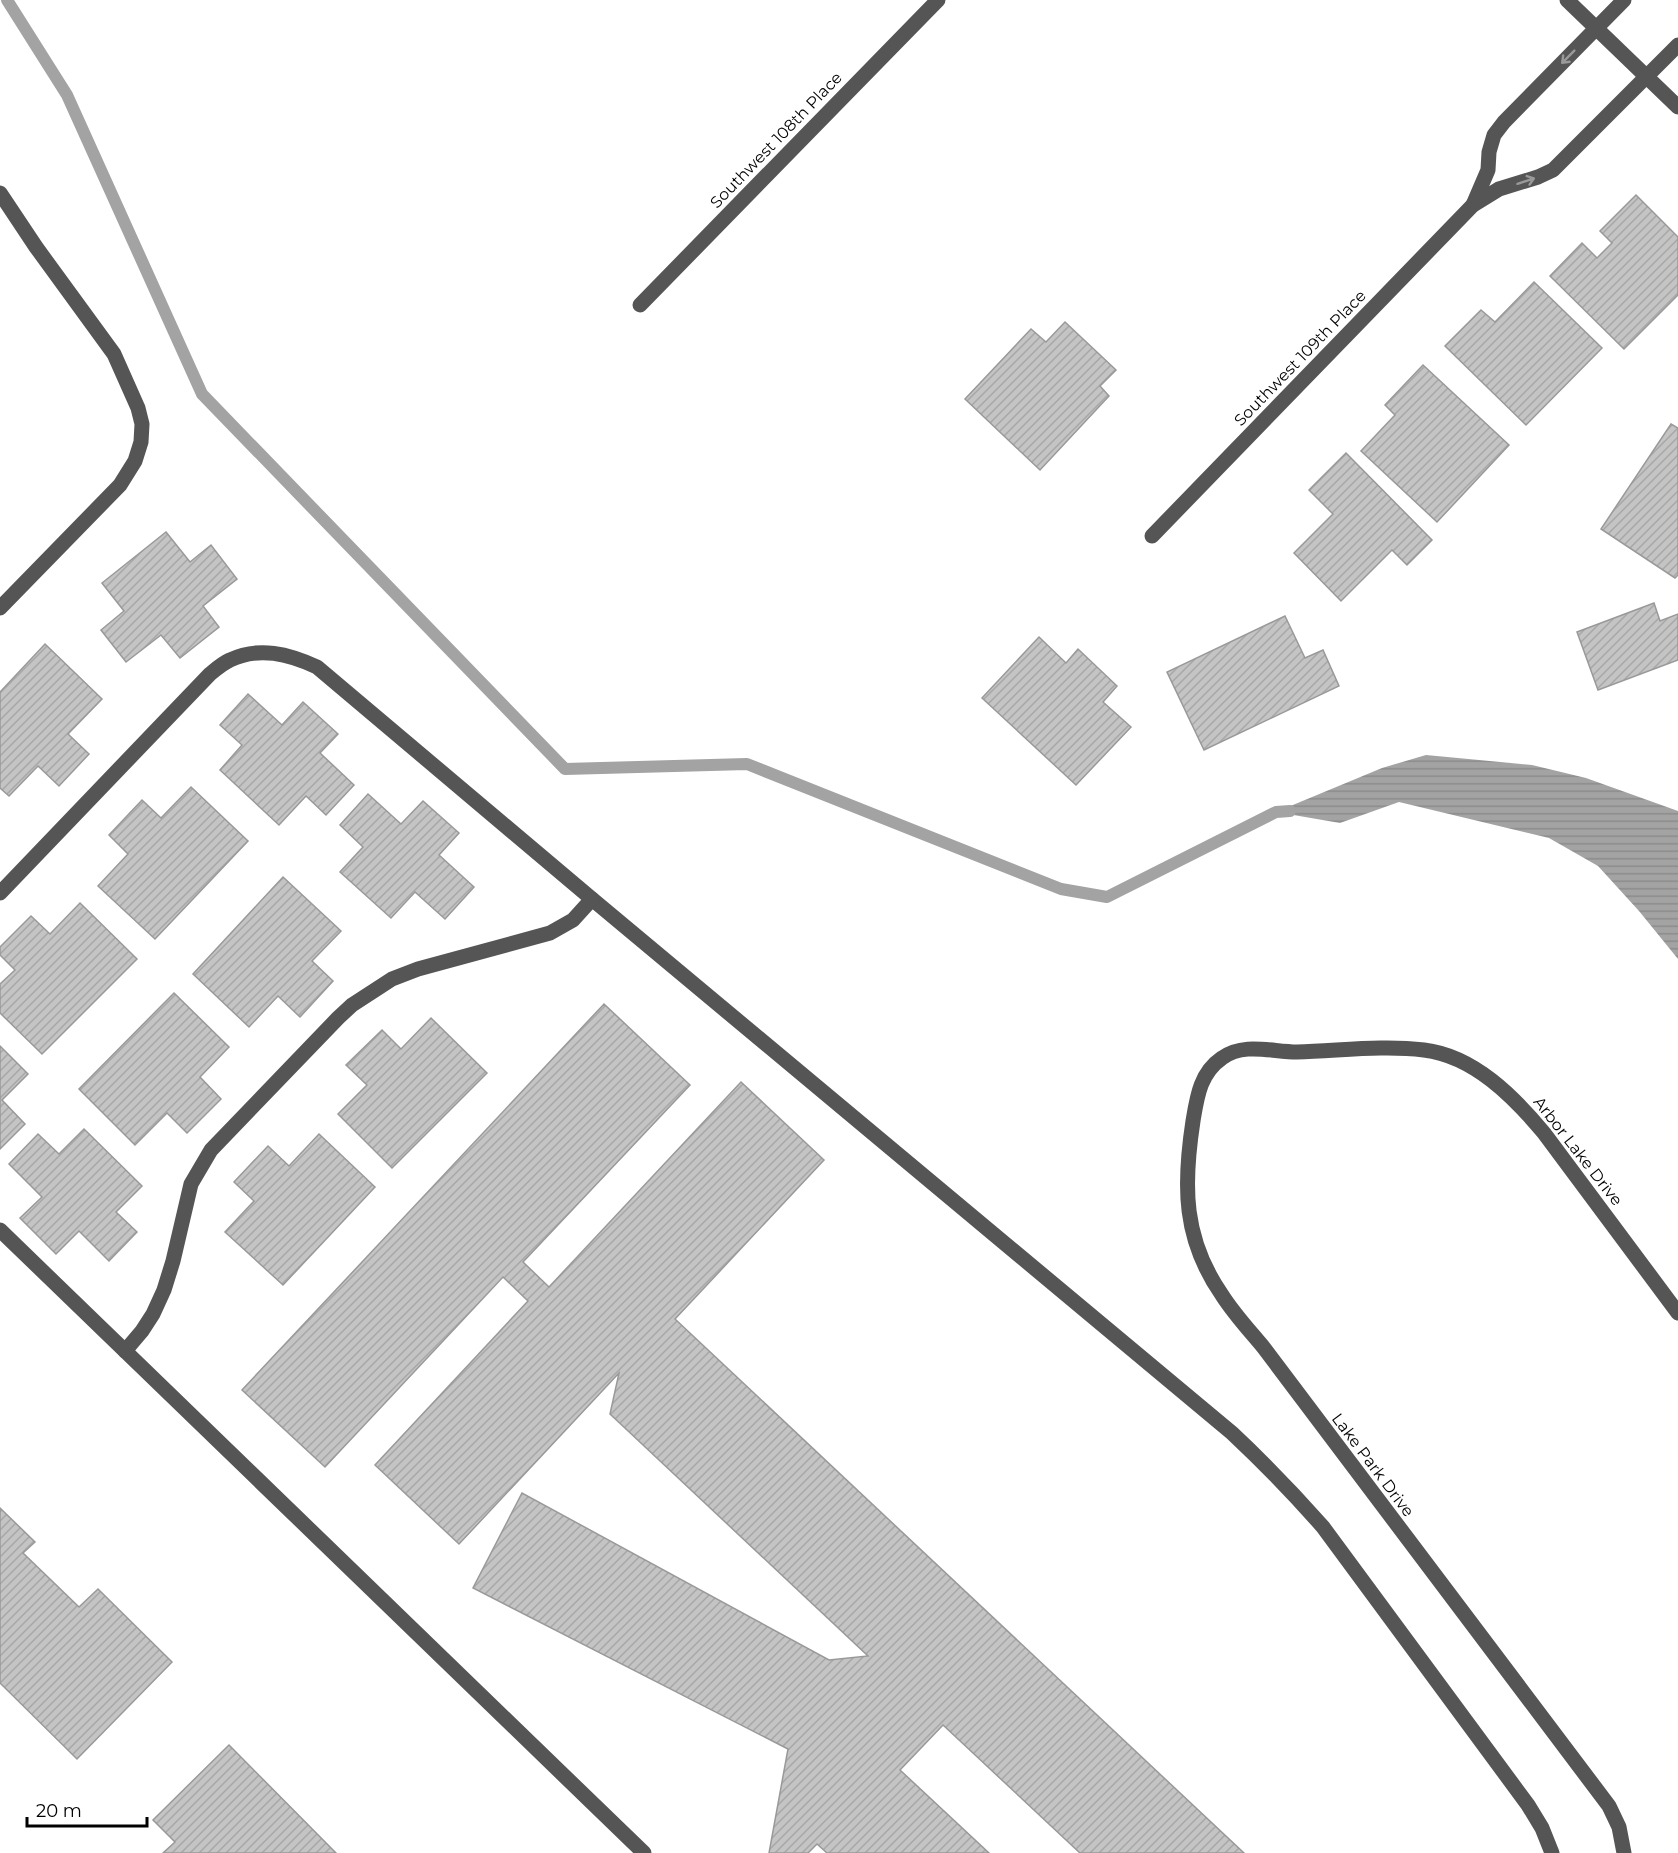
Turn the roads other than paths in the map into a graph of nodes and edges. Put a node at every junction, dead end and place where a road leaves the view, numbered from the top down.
1 (938, 0) edge
2 (1567, 0) edge
3 (1624, 0) edge
4 (1596, 28) junction
5 (1678, 45) edge
6 (1647, 77) junction
7 (1678, 107) edge
8 (0, 193) edge
9 (1473, 205) junction
10 (640, 305) dead end
11 (1152, 536) dead end
12 (0, 608) edge
13 (0, 893) edge
14 (592, 899) junction
15 (1209, 1069) joint
16 (0, 1230) edge
17 (1678, 1312) edge
18 (125, 1351) junction
19 (644, 1853) edge
20 (1552, 1853) edge
21 (1624, 1853) edge

1 - 10 street, Southwest 108th Place
2 - 4 street
3 - 4 street, Southwest 109th Place
4 - 6 street
4 -> 9 street, Southwest 109th Place
5 - 6 street, Southwest 109th Place
6 - 7 street
9 -> 6 street, Southwest 109th Place
8 - 12 street
9 - 11 street, Southwest 109th Place
13 - 14 street
14 - 18 street
14 - 20 street
15 - 17 street, Arbor Lake Drive
15 - 21 street, Lake Park Drive
16 - 18 street
18 - 19 street

